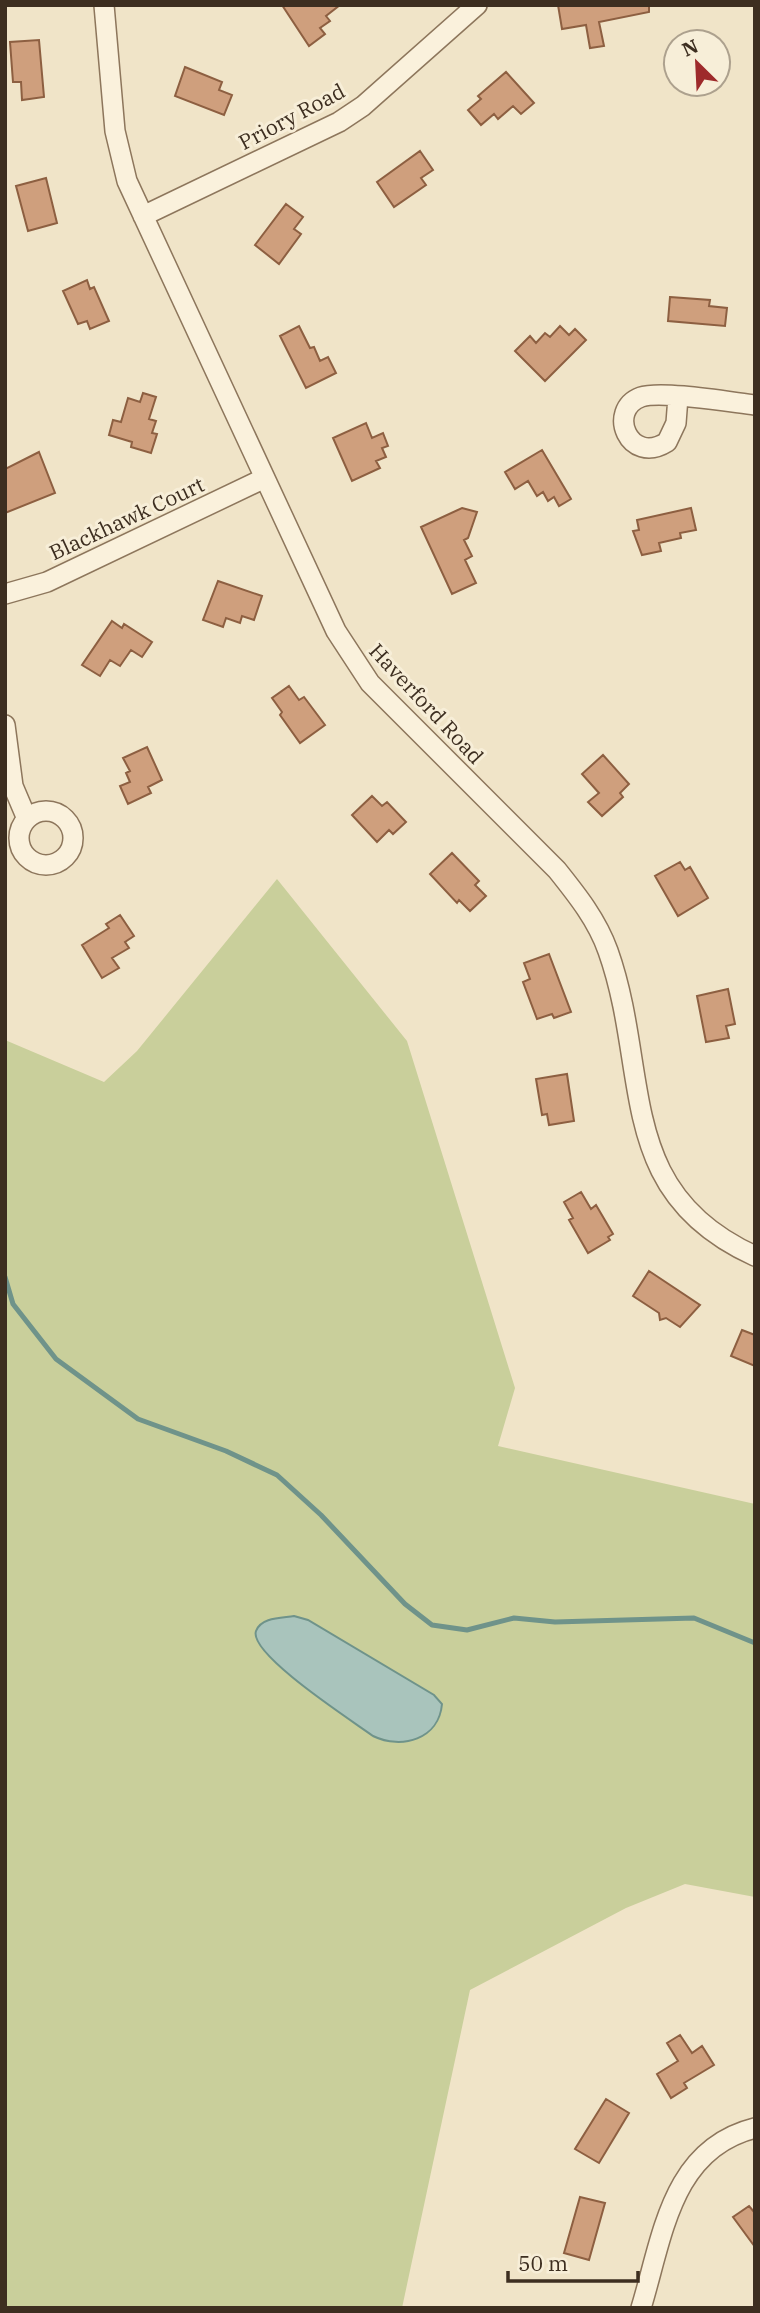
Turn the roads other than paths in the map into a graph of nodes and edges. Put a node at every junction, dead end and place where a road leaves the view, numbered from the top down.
1 (104, 5) edge
2 (477, 5) edge
3 (143, 216) junction
4 (678, 397) dead end
5 (755, 405) edge
6 (265, 478) junction
7 (5, 594) edge
8 (5, 724) edge
9 (27, 819) dead end
10 (755, 1256) edge
11 (755, 2128) edge
12 (641, 2308) edge

1 - 3 street, Haverford Road
2 - 3 street, Priory Road
3 - 6 street, Haverford Road
4 - 5 street
6 - 7 street, Blackhawk Court
6 - 10 street, Haverford Road
8 - 9 street
11 - 12 street

